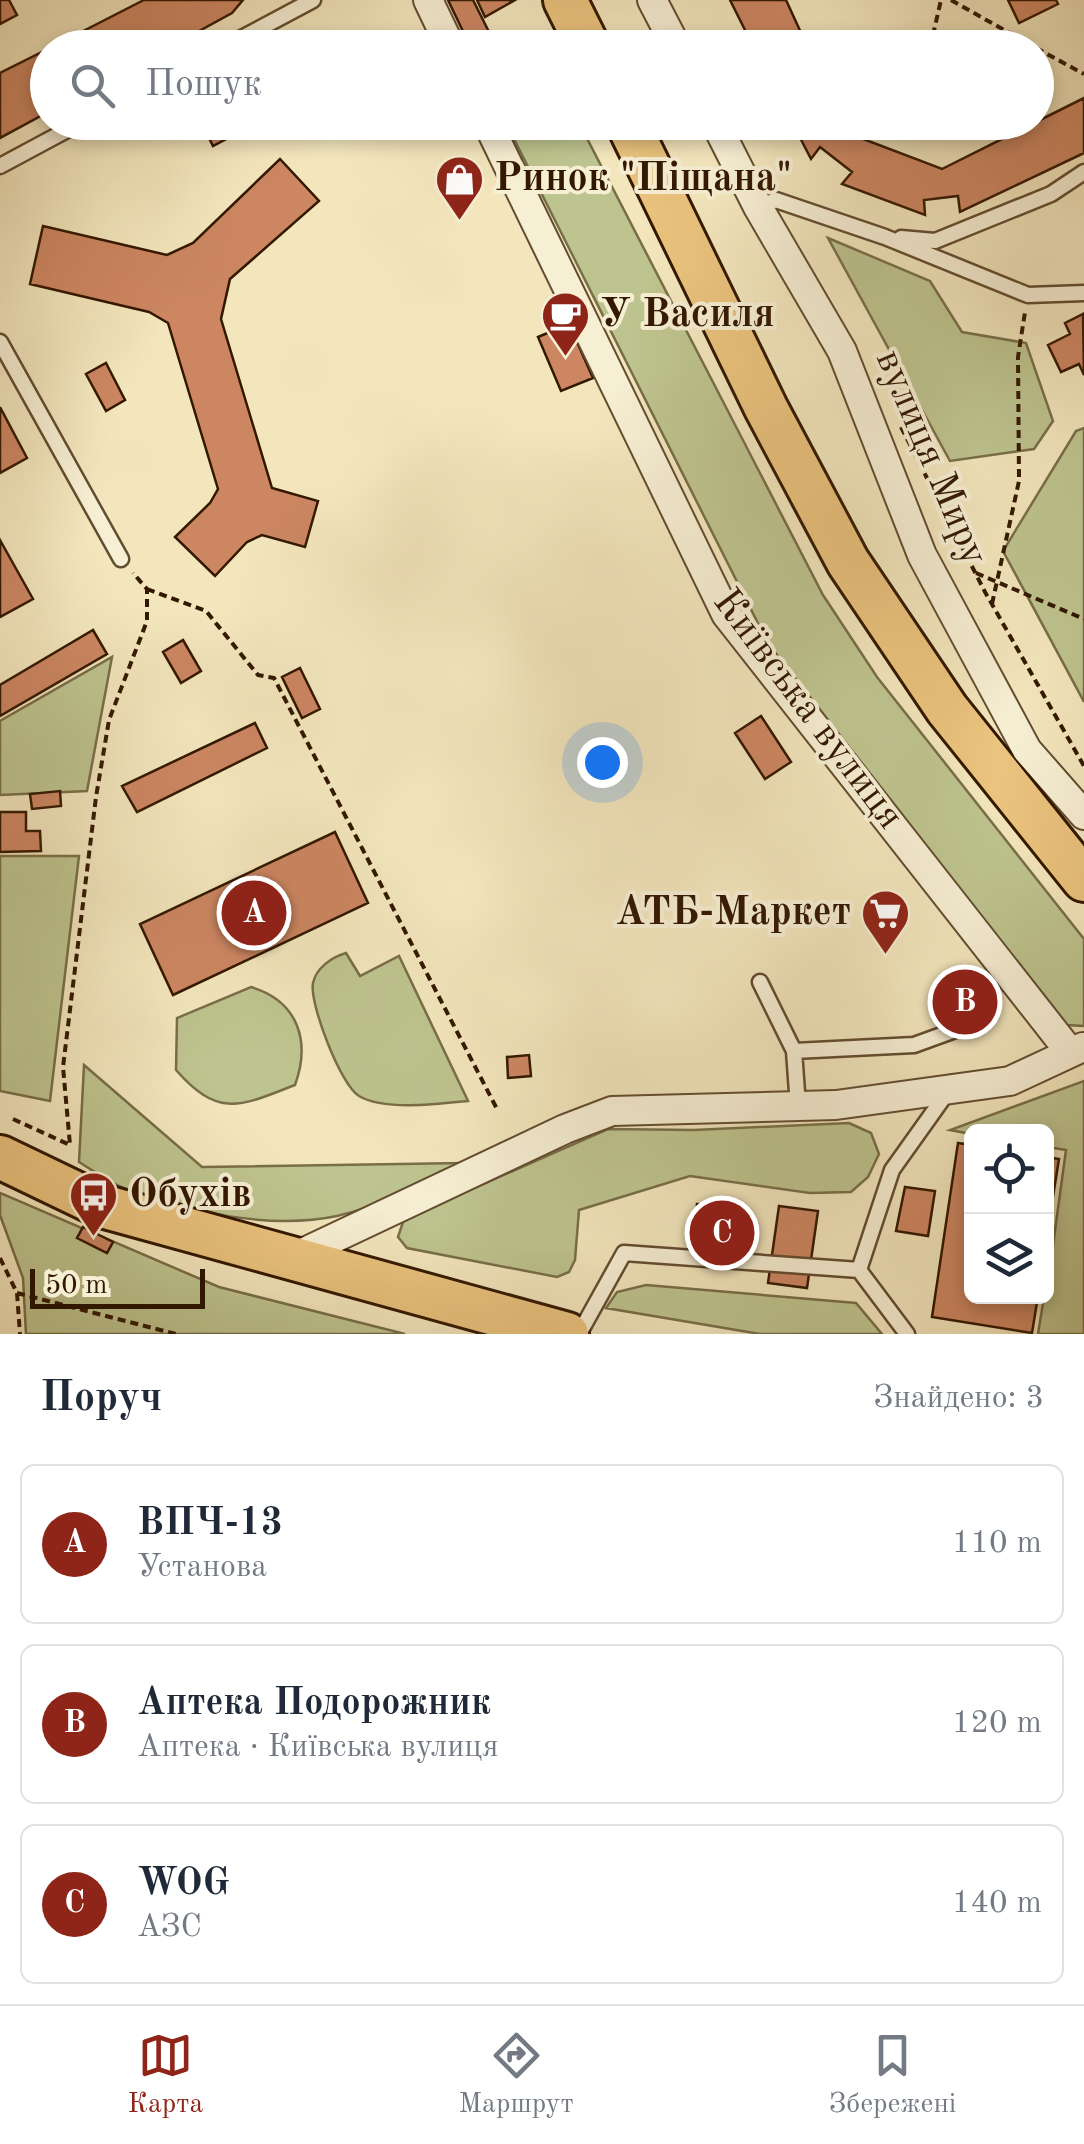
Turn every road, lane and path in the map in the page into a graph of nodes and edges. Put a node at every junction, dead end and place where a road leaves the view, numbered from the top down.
1 (313, 0) edge
2 (428, 0) edge
3 (565, 0) edge
4 (652, 0) edge
5 (941, 0) edge
6 (951, 0) edge
7 (257, 30) edge
8 (442, 30) edge
9 (580, 30) edge
10 (667, 30) edge
11 (934, 30) edge
12 (1004, 30) edge
13 (1054, 58) edge
14 (1084, 74) edge
15 (48, 140) edge
16 (496, 140) edge
17 (635, 140) edge
18 (724, 140) edge
19 (0, 166) edge
20 (1084, 172) edge
21 (758, 207) junction
22 (885, 237) junction
23 (1084, 293) edge
24 (1028, 295) junction
25 (0, 342) edge
26 (896, 417) dead end
27 (121, 559) joint
28 (976, 573) junction
29 (997, 582) junction
30 (146, 589) junction
31 (992, 604) junction
32 (1084, 619) edge
33 (1084, 766) edge
34 (1084, 815) edge
35 (1084, 880) edge
36 (760, 982) dead end
37 (969, 1025) dead end
38 (1077, 1049) edge
39 (794, 1051) junction
40 (950, 1089) junction
41 (798, 1106) junction
42 (497, 1109) dead end
43 (6, 1138) edge
44 (0, 1258) edge
45 (290, 1259) junction
46 (859, 1270) junction
47 (17, 1293) junction
48 (562, 1333) edge
49 (20, 1334) edge
50 (176, 1334) edge
51 (907, 1334) edge

1 - 7 lane
2 - 8 street
3 - 9 main road
4 - 10 street
5 - 11 path
6 - 12 path
13 - 14 path
15 - 19 lane
16 - 38 street, Київська вулиця
17 - 35 main road
18 - 21 street, вулиця Миру
20 - 22 lane
21 - 22 lane
21 - 34 street, вулиця Миру
22 - 24 lane
23 - 24 lane
24 - 29 path
25 - 27 lane
26 - 28 path
27 - 30 path
28 - 29 path
28 - 31 path
29 - 31 path
29 - 32 path
30 - 42 path
30 - 43 path
31 - 33 path
36 - 39 lane
37 - 39 lane
38 - 40 street
39 - 41 lane
40 - 41 street
40 - 46 lane
41 - 45 street
43 - 45 main road
44 - 47 path
45 - 48 main road
46 - 48 lane
46 - 51 lane
47 - 49 path
47 - 50 path

